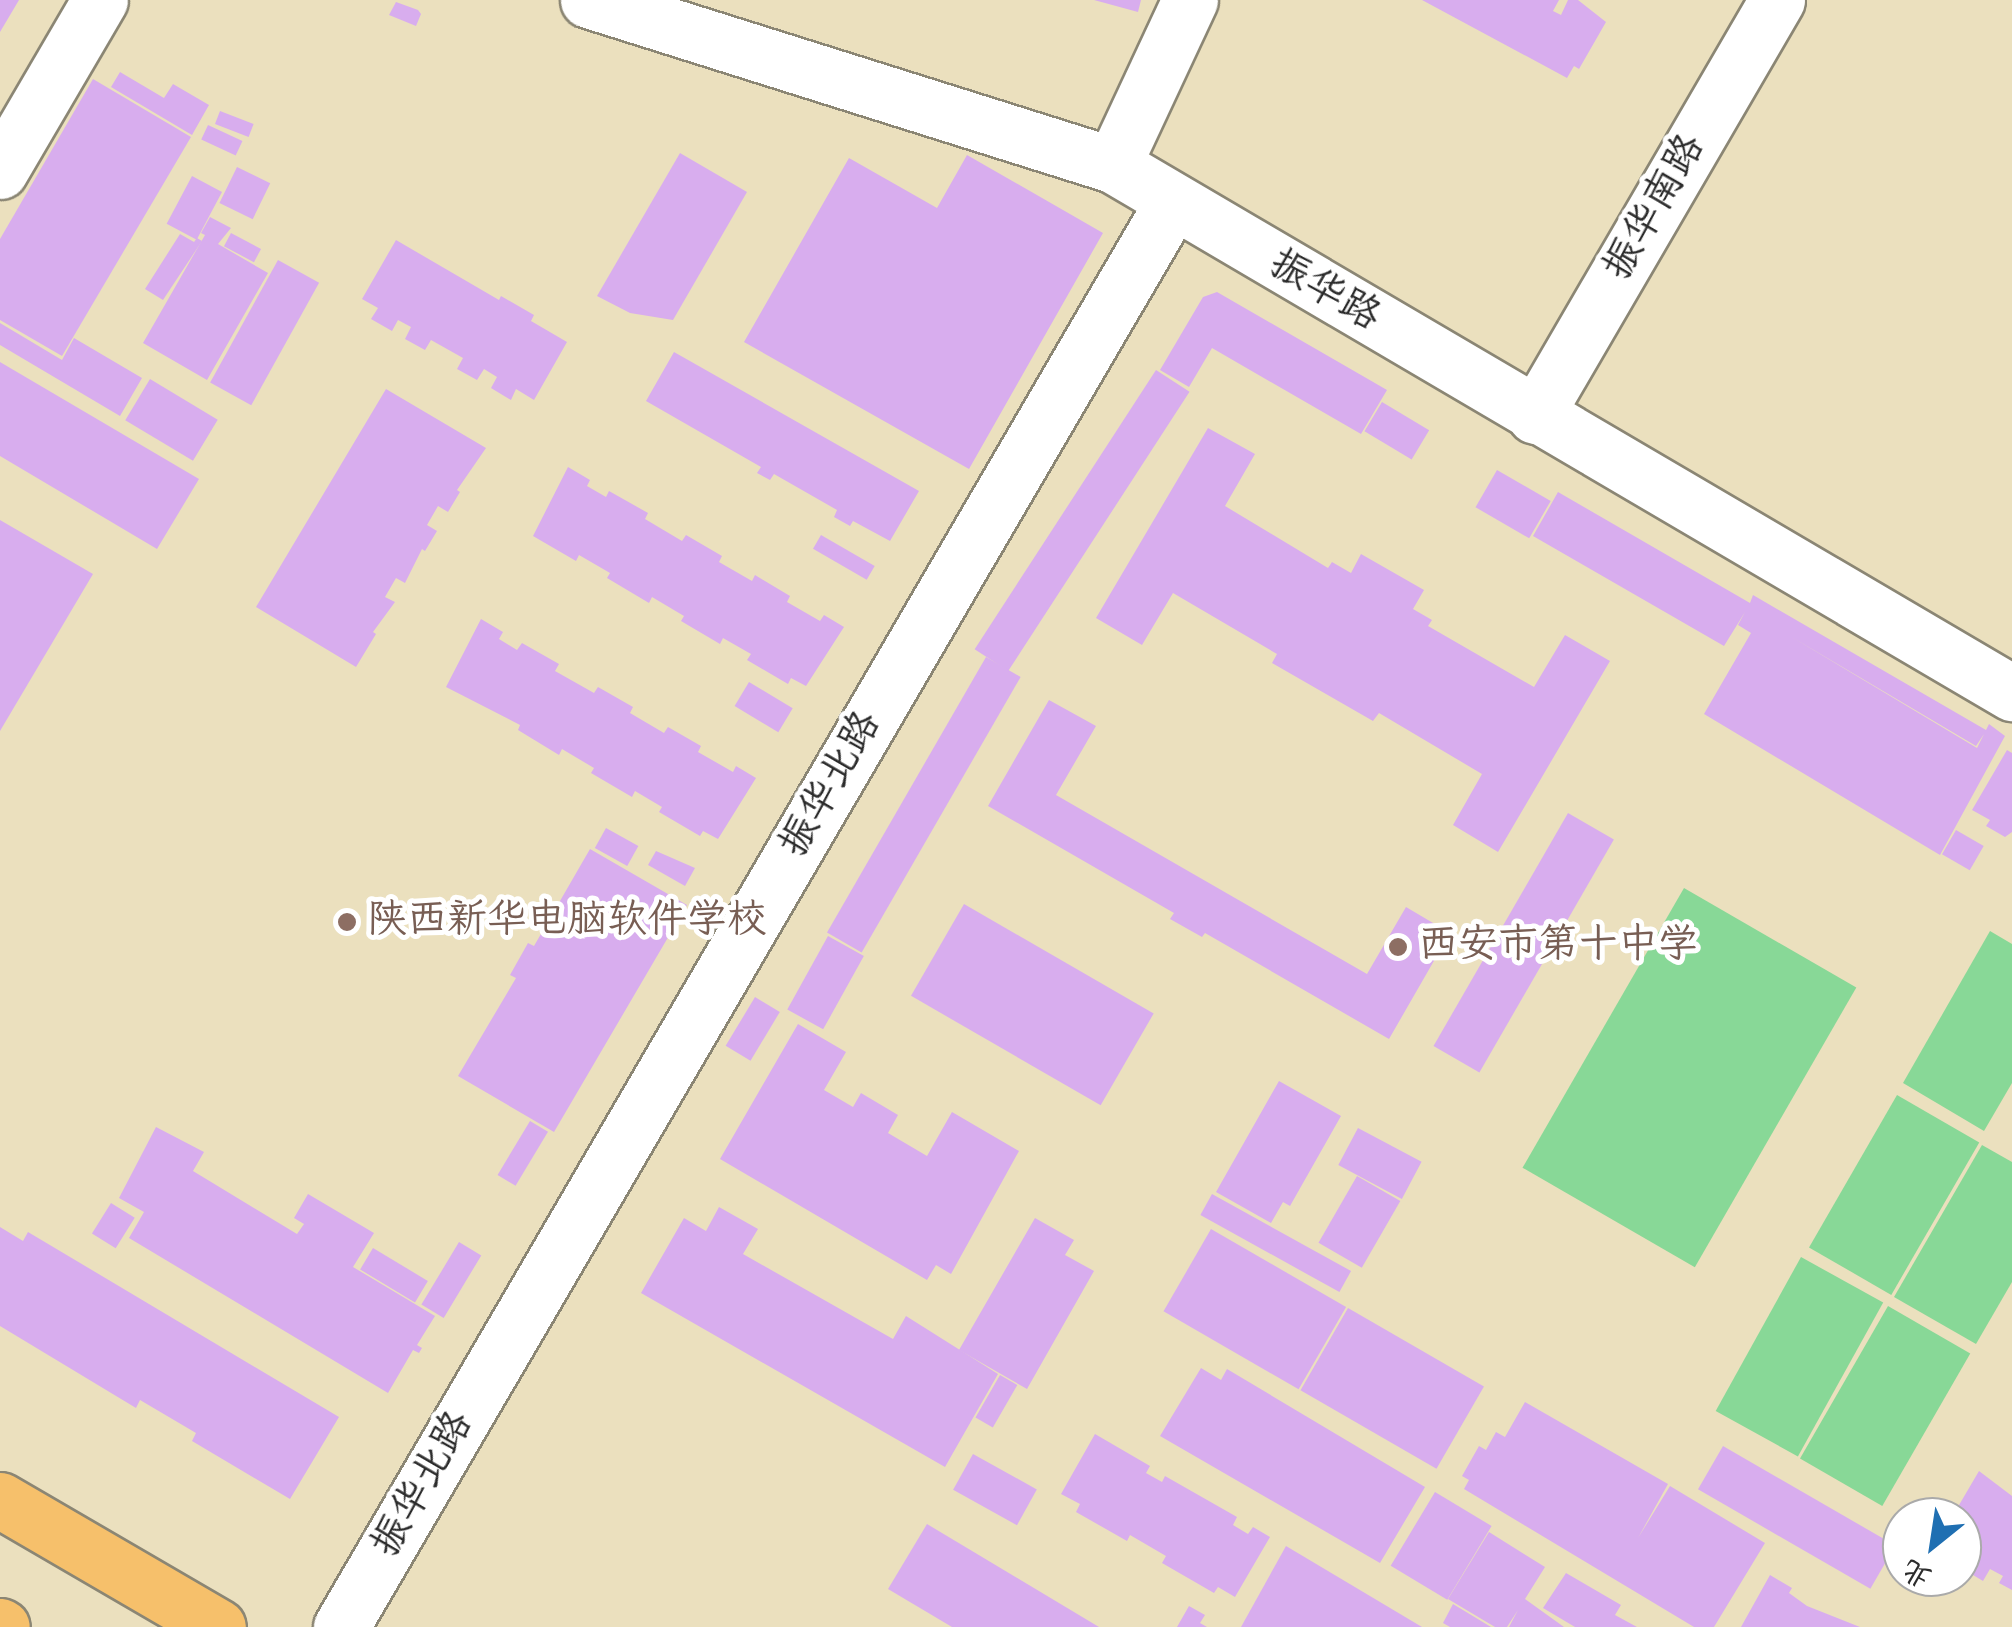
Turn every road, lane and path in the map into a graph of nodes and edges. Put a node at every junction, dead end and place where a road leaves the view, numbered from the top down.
1 (100, 0) edge
2 (588, 0) edge
3 (1190, 0) edge
4 (1777, 0) edge
5 (1113, 164) junction
6 (0, 171) edge
7 (1172, 203) junction
8 (1535, 416) junction
9 (2012, 693) edge
10 (0, 1500) edge
11 (218, 1627) edge
12 (341, 1627) edge

1 - 6 street
2 - 5 street, 振华路
3 - 5 street
4 - 8 street, 振华南路
5 - 7 street, 振华路
7 - 8 street, 振华路
7 - 12 street, 振华北路
8 - 9 street, 振华路
10 - 11 main road

